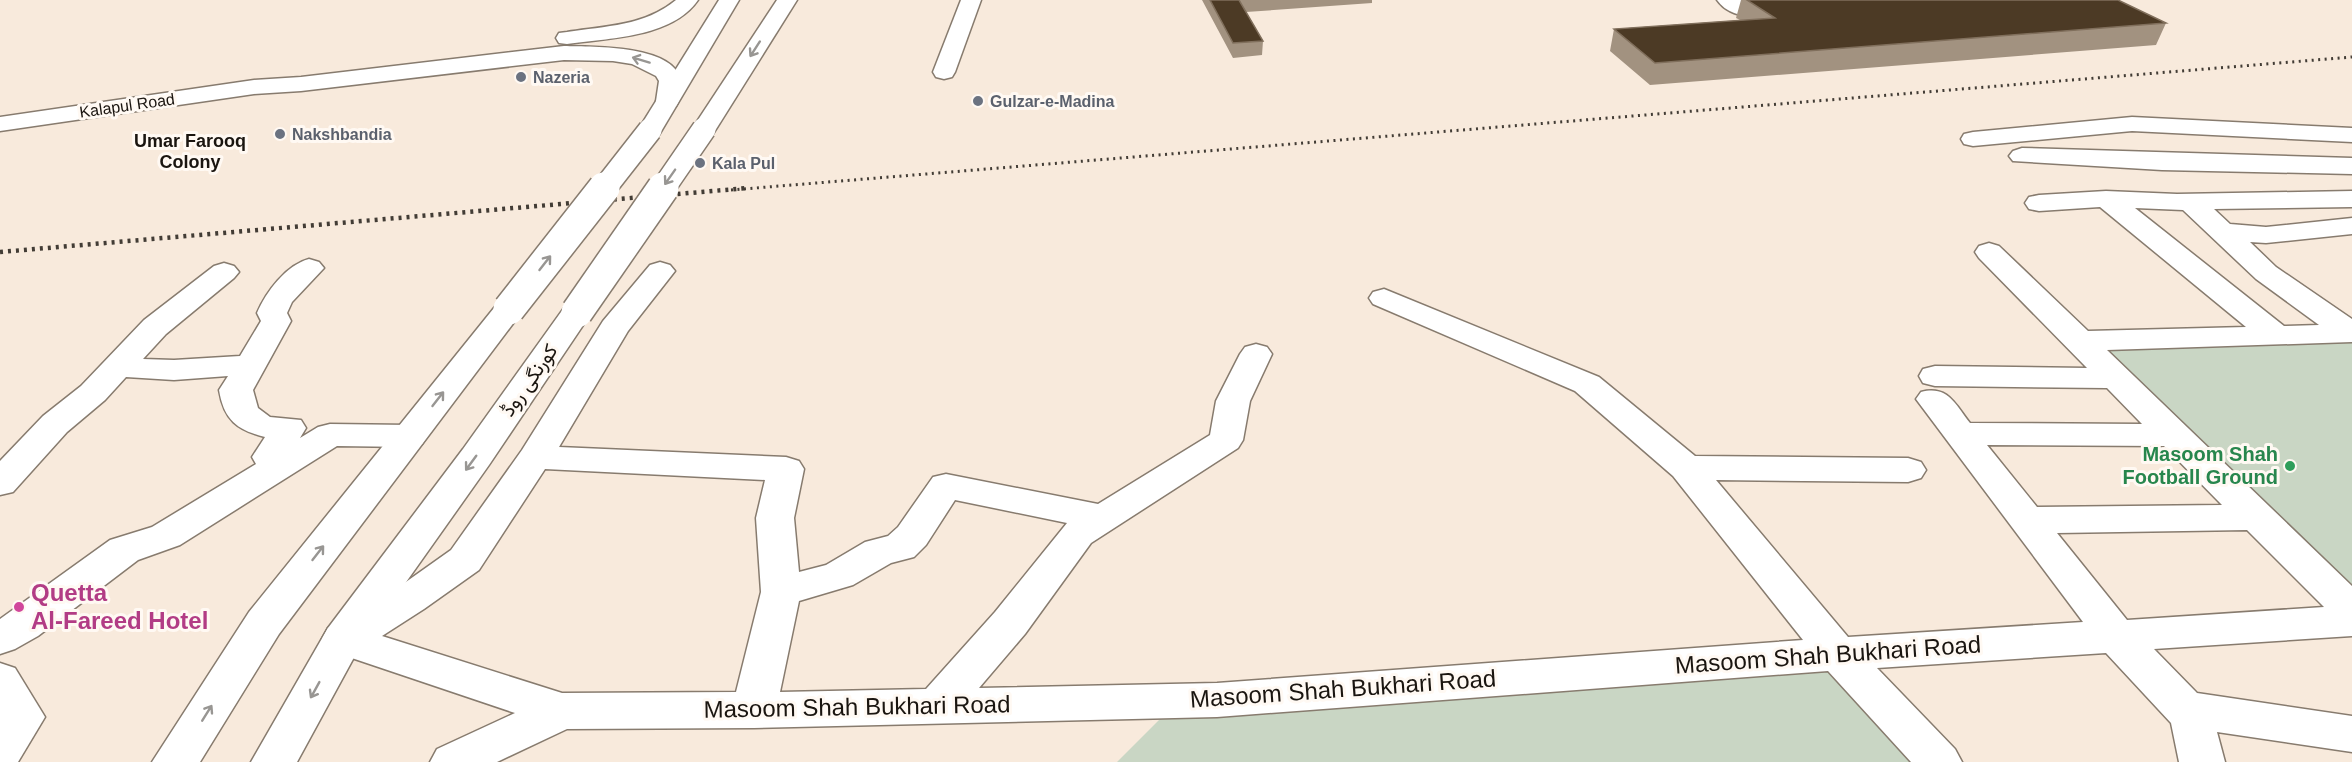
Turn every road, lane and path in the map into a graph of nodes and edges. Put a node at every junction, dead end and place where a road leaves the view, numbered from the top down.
1 (688, 0) edge
2 (729, 0) edge
3 (787, 0) edge
4 (971, 0) edge
5 (1727, 0) edge
6 (1807, 7) edge
7 (944, 72) dead end
8 (254, 87) junction
9 (668, 101) junction
10 (0, 124) edge
11 (2114, 127) junction
12 (2352, 135) edge
13 (1973, 139) dead end
14 (2162, 162) junction
15 (2206, 163) junction
16 (2350, 167) edge
17 (2352, 199) edge
18 (2097, 200) junction
19 (2258, 200) junction
20 (2190, 201) junction
21 (2039, 203) dead end
22 (2222, 232) junction
23 (2345, 232) edge
24 (1989, 252) dead end
25 (309, 268) dead end
26 (660, 271) dead end
27 (224, 272) dead end
28 (1384, 298) dead end
29 (2351, 333) edge
30 (2276, 335) junction
31 (2079, 341) junction
32 (1256, 354) dead end
33 (250, 365) junction
34 (118, 367) junction
35 (2116, 378) junction
36 (1960, 434) junction
37 (2174, 435) junction
38 (410, 436) junction
39 (535, 457) junction
40 (276, 467) junction
41 (1686, 468) junction
42 (1908, 470) dead end
43 (0, 483) edge
44 (2257, 517) junction
45 (1103, 518) junction
46 (2027, 520) junction
47 (781, 592) junction
48 (2352, 611) edge
49 (2352, 621) edge
50 (2116, 636) junction
51 (0, 638) edge
52 (343, 639) junction
53 (1838, 654) junction
54 (0, 680) edge
55 (937, 706) junction
56 (2185, 709) junction
57 (754, 710) junction
58 (562, 711) junction
59 (2352, 734) edge
60 (0, 752) edge
61 (175, 762) edge
62 (274, 762) edge
63 (453, 762) edge
64 (1940, 762) edge
65 (2202, 762) edge

1 - 8 street
2 - 9 street
3 -> 52 street, کورنگی روڈ, bridge
4 - 7 street
5 - 6 street
9 -> 8 street
8 - 10 street, Kalapul Road
38 -> 9 street, bridge
11 - 12 street
11 - 13 street
11 - 14 street
14 - 15 street
14 - 18 street
15 - 16 street
15 - 19 street
17 - 19 street
18 - 20 street
18 - 21 street
18 - 30 street
19 - 20 street
20 - 22 street
22 - 23 street
22 - 29 street
24 - 31 street
25 - 33 street
26 - 39 street
27 - 34 street
28 - 41 street
29 - 30 street
30 - 31 street
31 - 35 street
32 - 45 street
33 - 34 street
33 - 40 street
34 - 43 street
35 - 36 street
35 - 37 street
36 - 37 street
36 - 46 street
37 - 44 street
38 - 40 street
61 -> 38 street
39 - 47 street
39 - 52 street
40 - 51 street
41 - 42 street
41 - 53 street
44 - 46 street
44 - 48 street
45 - 47 street
45 - 55 street
46 - 50 street
47 - 57 street
49 - 50 street, Masoom Shah Bukhari Road
50 - 53 street, Masoom Shah Bukhari Road
50 - 56 street
52 - 58 street, Masoom Shah Bukhari Road
52 -> 62 street, کورنگی روڈ
53 - 55 street, Masoom Shah Bukhari Road
53 - 64 street
54 - 60 street
55 - 57 street, Masoom Shah Bukhari Road
56 - 59 street
56 - 65 street
57 - 58 street, Masoom Shah Bukhari Road
58 - 63 street

